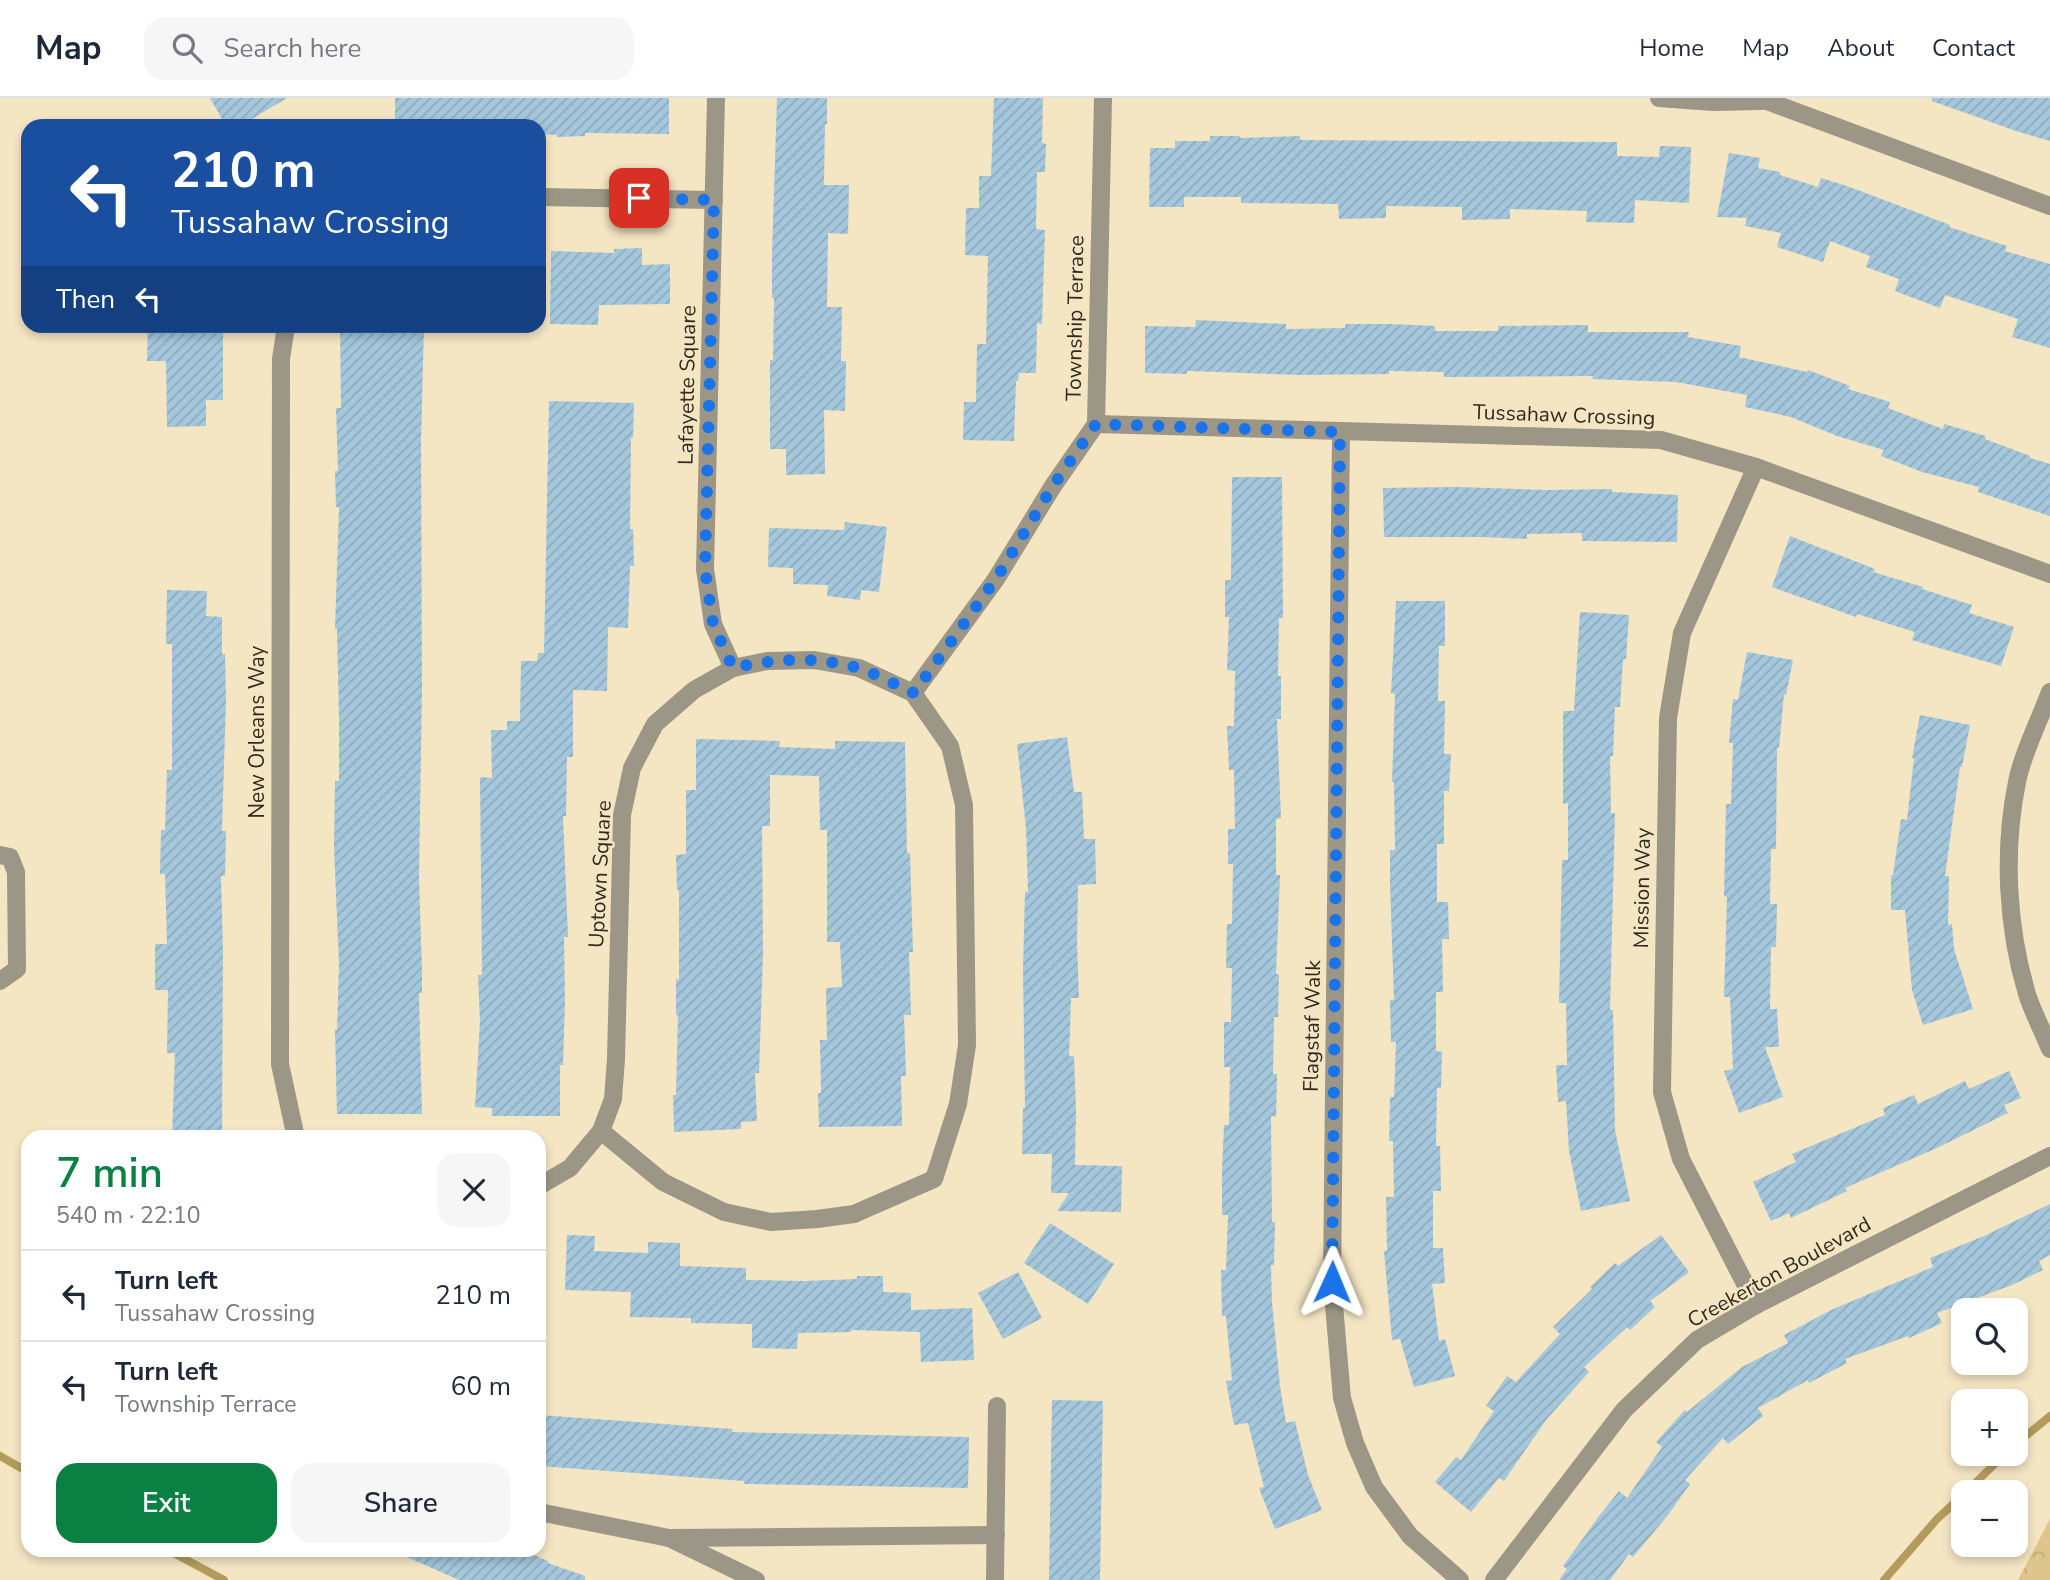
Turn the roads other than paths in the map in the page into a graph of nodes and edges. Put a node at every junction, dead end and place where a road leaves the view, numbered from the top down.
1 (716, 98) edge
2 (1103, 98) edge
3 (1659, 98) edge
4 (1760, 99) edge
5 (546, 197) edge
6 (714, 200) junction
7 (2050, 206) edge
8 (285, 333) edge
9 (1096, 424) junction
10 (1340, 432) junction
11 (1756, 467) junction
12 (2050, 574) edge
13 (733, 668) junction
14 (2050, 692) edge
15 (914, 693) junction
16 (0, 855) edge
17 (0, 981) edge
18 (2050, 1049) edge
19 (294, 1130) edge
20 (601, 1132) junction
21 (2050, 1156) edge
22 (546, 1182) edge
23 (1756, 1305) junction
24 (997, 1406) dead end
25 (546, 1513) edge
26 (996, 1535) junction
27 (669, 1538) junction
28 (755, 1580) edge
29 (995, 1580) edge
30 (1460, 1580) edge
31 (1494, 1580) edge

1 - 6 street, Lafayette Square
2 - 9 street, Township Terrace
3 - 4 street
4 - 7 street
5 - 6 street
6 - 13 street, Lafayette Square
8 - 19 street, New Orleans Way
9 - 10 street, Tussahaw Crossing
9 - 15 street, Township Terrace
10 - 11 street, Tussahaw Crossing
10 - 30 street, Flagstaf Walk
11 - 12 street, Tussahaw Crossing
11 - 23 street, Mission Way
13 - 15 street, Uptown Square
13 - 20 street, Uptown Square
14 - 18 street
15 - 20 street
16 - 17 street
20 - 22 street
21 - 23 street, Creekerton Boulevard
23 - 31 street, Creekerton Boulevard
24 - 26 street
25 - 27 street
26 - 27 street
26 - 29 street
27 - 28 street

